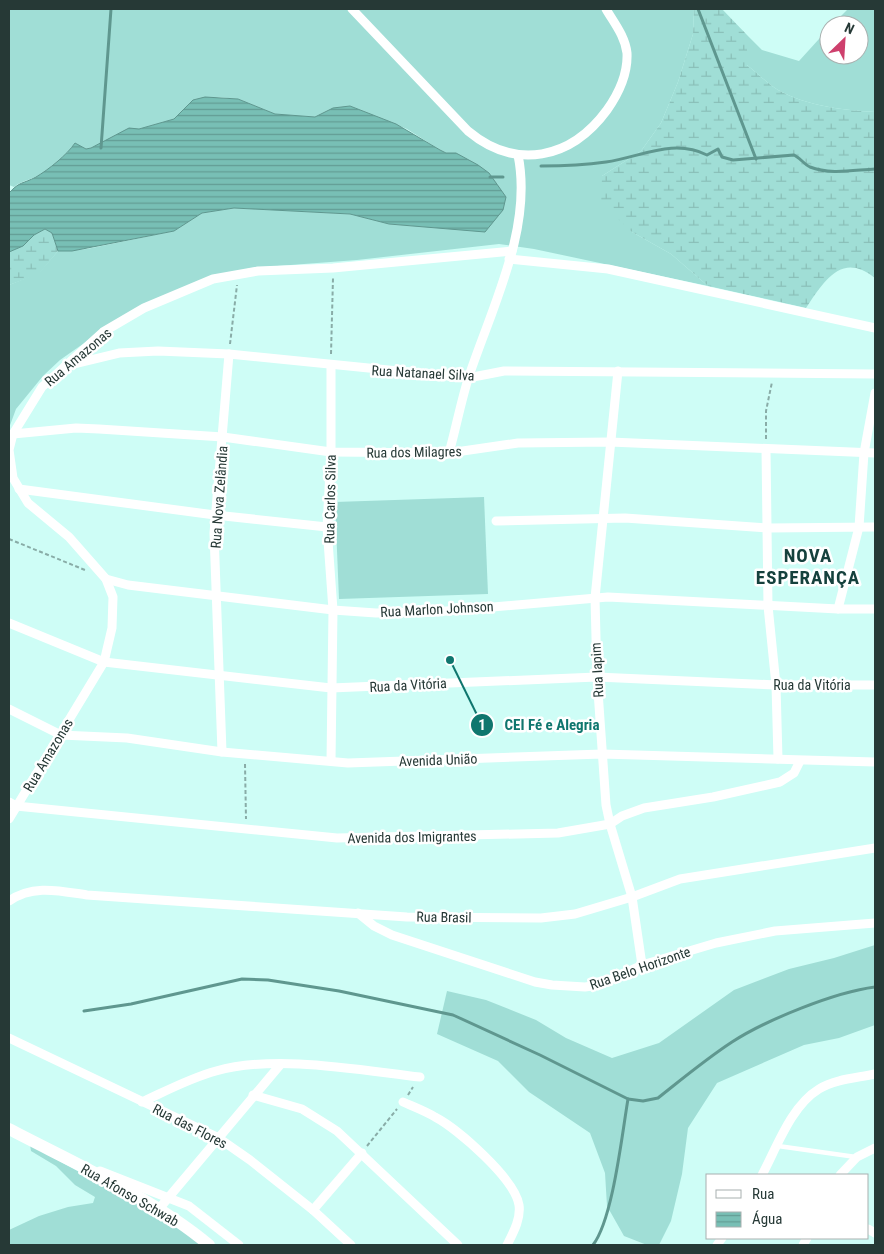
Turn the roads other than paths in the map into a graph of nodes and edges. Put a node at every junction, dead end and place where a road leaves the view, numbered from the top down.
1 (352, 9) edge
2 (606, 9) edge
3 (518, 155) junction
4 (511, 255) junction
5 (875, 328) edge
6 (229, 354) junction
7 (62, 366) junction
8 (331, 366) junction
9 (618, 370) junction
10 (875, 374) edge
11 (468, 378) junction
12 (875, 393) edge
13 (13, 434) junction
14 (223, 437) junction
15 (610, 442) junction
16 (766, 449) junction
17 (331, 452) junction
18 (864, 452) junction
19 (449, 453) junction
20 (875, 453) edge
21 (19, 489) junction
22 (215, 515) junction
23 (602, 518) junction
24 (496, 521) dead end
25 (327, 527) junction
26 (859, 527) junction
27 (875, 527) edge
28 (768, 528) junction
29 (106, 579) junction
30 (218, 596) junction
31 (595, 598) junction
32 (768, 606) junction
33 (875, 608) edge
34 (838, 609) junction
35 (333, 610) junction
36 (9, 623) edge
37 (104, 662) junction
38 (221, 674) junction
39 (597, 677) junction
40 (776, 685) junction
41 (875, 685) edge
42 (331, 688) junction
43 (9, 709) edge
44 (61, 735) junction
45 (222, 752) junction
46 (602, 754) junction
47 (778, 759) junction
48 (332, 761) junction
49 (800, 761) junction
50 (875, 762) edge
51 (13, 804) edge
52 (9, 819) edge
53 (610, 824) junction
54 (875, 848) edge
55 (632, 897) junction
56 (9, 901) edge
57 (357, 913) junction
58 (875, 923) edge
59 (642, 965) junction
60 (9, 1038) edge
61 (280, 1065) junction
62 (875, 1074) edge
63 (420, 1076) road end
64 (253, 1096) junction
65 (142, 1102) junction
66 (403, 1102) road end
67 (9, 1129) edge
68 (217, 1138) junction
69 (778, 1146) junction
70 (874, 1150) edge
71 (362, 1153) junction
72 (857, 1157) junction
73 (75, 1163) junction
74 (763, 1174) edge
75 (841, 1174) edge
76 (168, 1197) junction
77 (158, 1210) junction
78 (313, 1210) junction
79 (209, 1245) edge
80 (239, 1245) edge
81 (351, 1245) edge
82 (458, 1245) edge
83 (508, 1245) edge

1 - 3 street
2 - 3 street
3 - 4 street
4 - 5 street
4 - 7 street, Rua Amazonas
4 - 11 street
6 - 7 street, Rua Natanael Silva
6 - 8 street, Rua Natanael Silva
6 - 14 street, Rua Nova Zelândia
7 - 13 street, Rua Amazonas
8 - 11 street, Rua Natanael Silva
8 - 17 street, Rua Carlos Silva
9 - 10 street, Rua Natanael Silva
9 - 11 street, Rua Natanael Silva
9 - 15 street, Rua Iapim
11 - 19 street
12 - 18 street
13 - 14 street, Rua dos Milagres
13 - 21 street, Rua Amazonas
14 - 17 street, Rua dos Milagres
14 - 22 street, Rua Nova Zelândia
15 - 16 street, Rua dos Milagres
15 - 19 street, Rua dos Milagres
15 - 23 street, Rua Iapim
16 - 18 street, Rua dos Milagres
16 - 28 street
17 - 19 street, Rua dos Milagres
17 - 25 street, Rua Carlos Silva
18 - 20 street, Rua dos Milagres
18 - 26 street
21 - 22 street
21 - 29 street, Rua Amazonas
22 - 25 street
22 - 30 street, Rua Nova Zelândia
23 - 24 street
23 - 28 street
23 - 31 street, Rua Iapim
25 - 35 street, Rua Carlos Silva
26 - 27 street
26 - 28 street
26 - 34 street
28 - 32 street
29 - 30 street, Rua Marlon Johnson
29 - 37 street, Rua Amazonas
30 - 35 street, Rua Marlon Johnson
30 - 38 street, Rua Nova Zelândia
31 - 32 street, Rua Marlon Johnson
31 - 35 street, Rua Marlon Johnson
31 - 39 street, Rua Iapim
32 - 34 street, Rua Marlon Johnson
32 - 40 street
33 - 34 street, Rua Marlon Johnson
35 - 42 street, Rua Carlos Silva
36 - 37 street, Rua da Vitória
37 - 38 street, Rua da Vitória
37 - 44 street, Rua Amazonas
38 - 42 street, Rua da Vitória
38 - 45 street, Rua Nova Zelândia
39 - 40 street, Rua da Vitória
39 - 42 street, Rua da Vitória
39 - 46 street, Rua Iapim
40 - 41 street, Rua da Vitória
40 - 47 street
42 - 48 street, Rua Carlos Silva
43 - 44 street, Avenida União
44 - 45 street, Avenida União
44 - 51 street, Rua Amazonas
45 - 48 street, Avenida União
46 - 47 street, Avenida União
46 - 48 street, Avenida União
46 - 53 street, Rua Iapim
47 - 49 street, Avenida União
49 - 50 street, Avenida União
49 - 53 street, Avenida dos Imigrantes
51 - 52 street, Rua Amazonas
51 - 53 street, Avenida dos Imigrantes
53 - 55 street, Rua Iapim
54 - 55 street, Rua Brasil
55 - 57 street, Rua Brasil
55 - 59 street, Rua Iapim
56 - 57 street, Rua Brasil
57 - 59 street, Rua Belo Horizonte
58 - 59 street, Rua Belo Horizonte
60 - 65 street, Rua das Flores
61 - 63 street
61 - 64 street
61 - 65 street
62 - 69 street
64 - 68 street
64 - 71 street
65 - 68 street, Rua das Flores
66 - 83 street
67 - 73 street, Rua Afonso Schwab
68 - 76 street
68 - 78 street, Rua das Flores
69 - 72 lane
69 - 74 street
70 - 72 street
71 - 78 street
71 - 82 street
72 - 75 street
73 - 76 street, Rua Afonso Schwab
73 - 77 street, Rua Afonso Schwab
76 - 77 street
76 - 80 street, Rua Afonso Schwab
77 - 79 street, Rua Afonso Schwab
78 - 81 street, Rua das Flores

